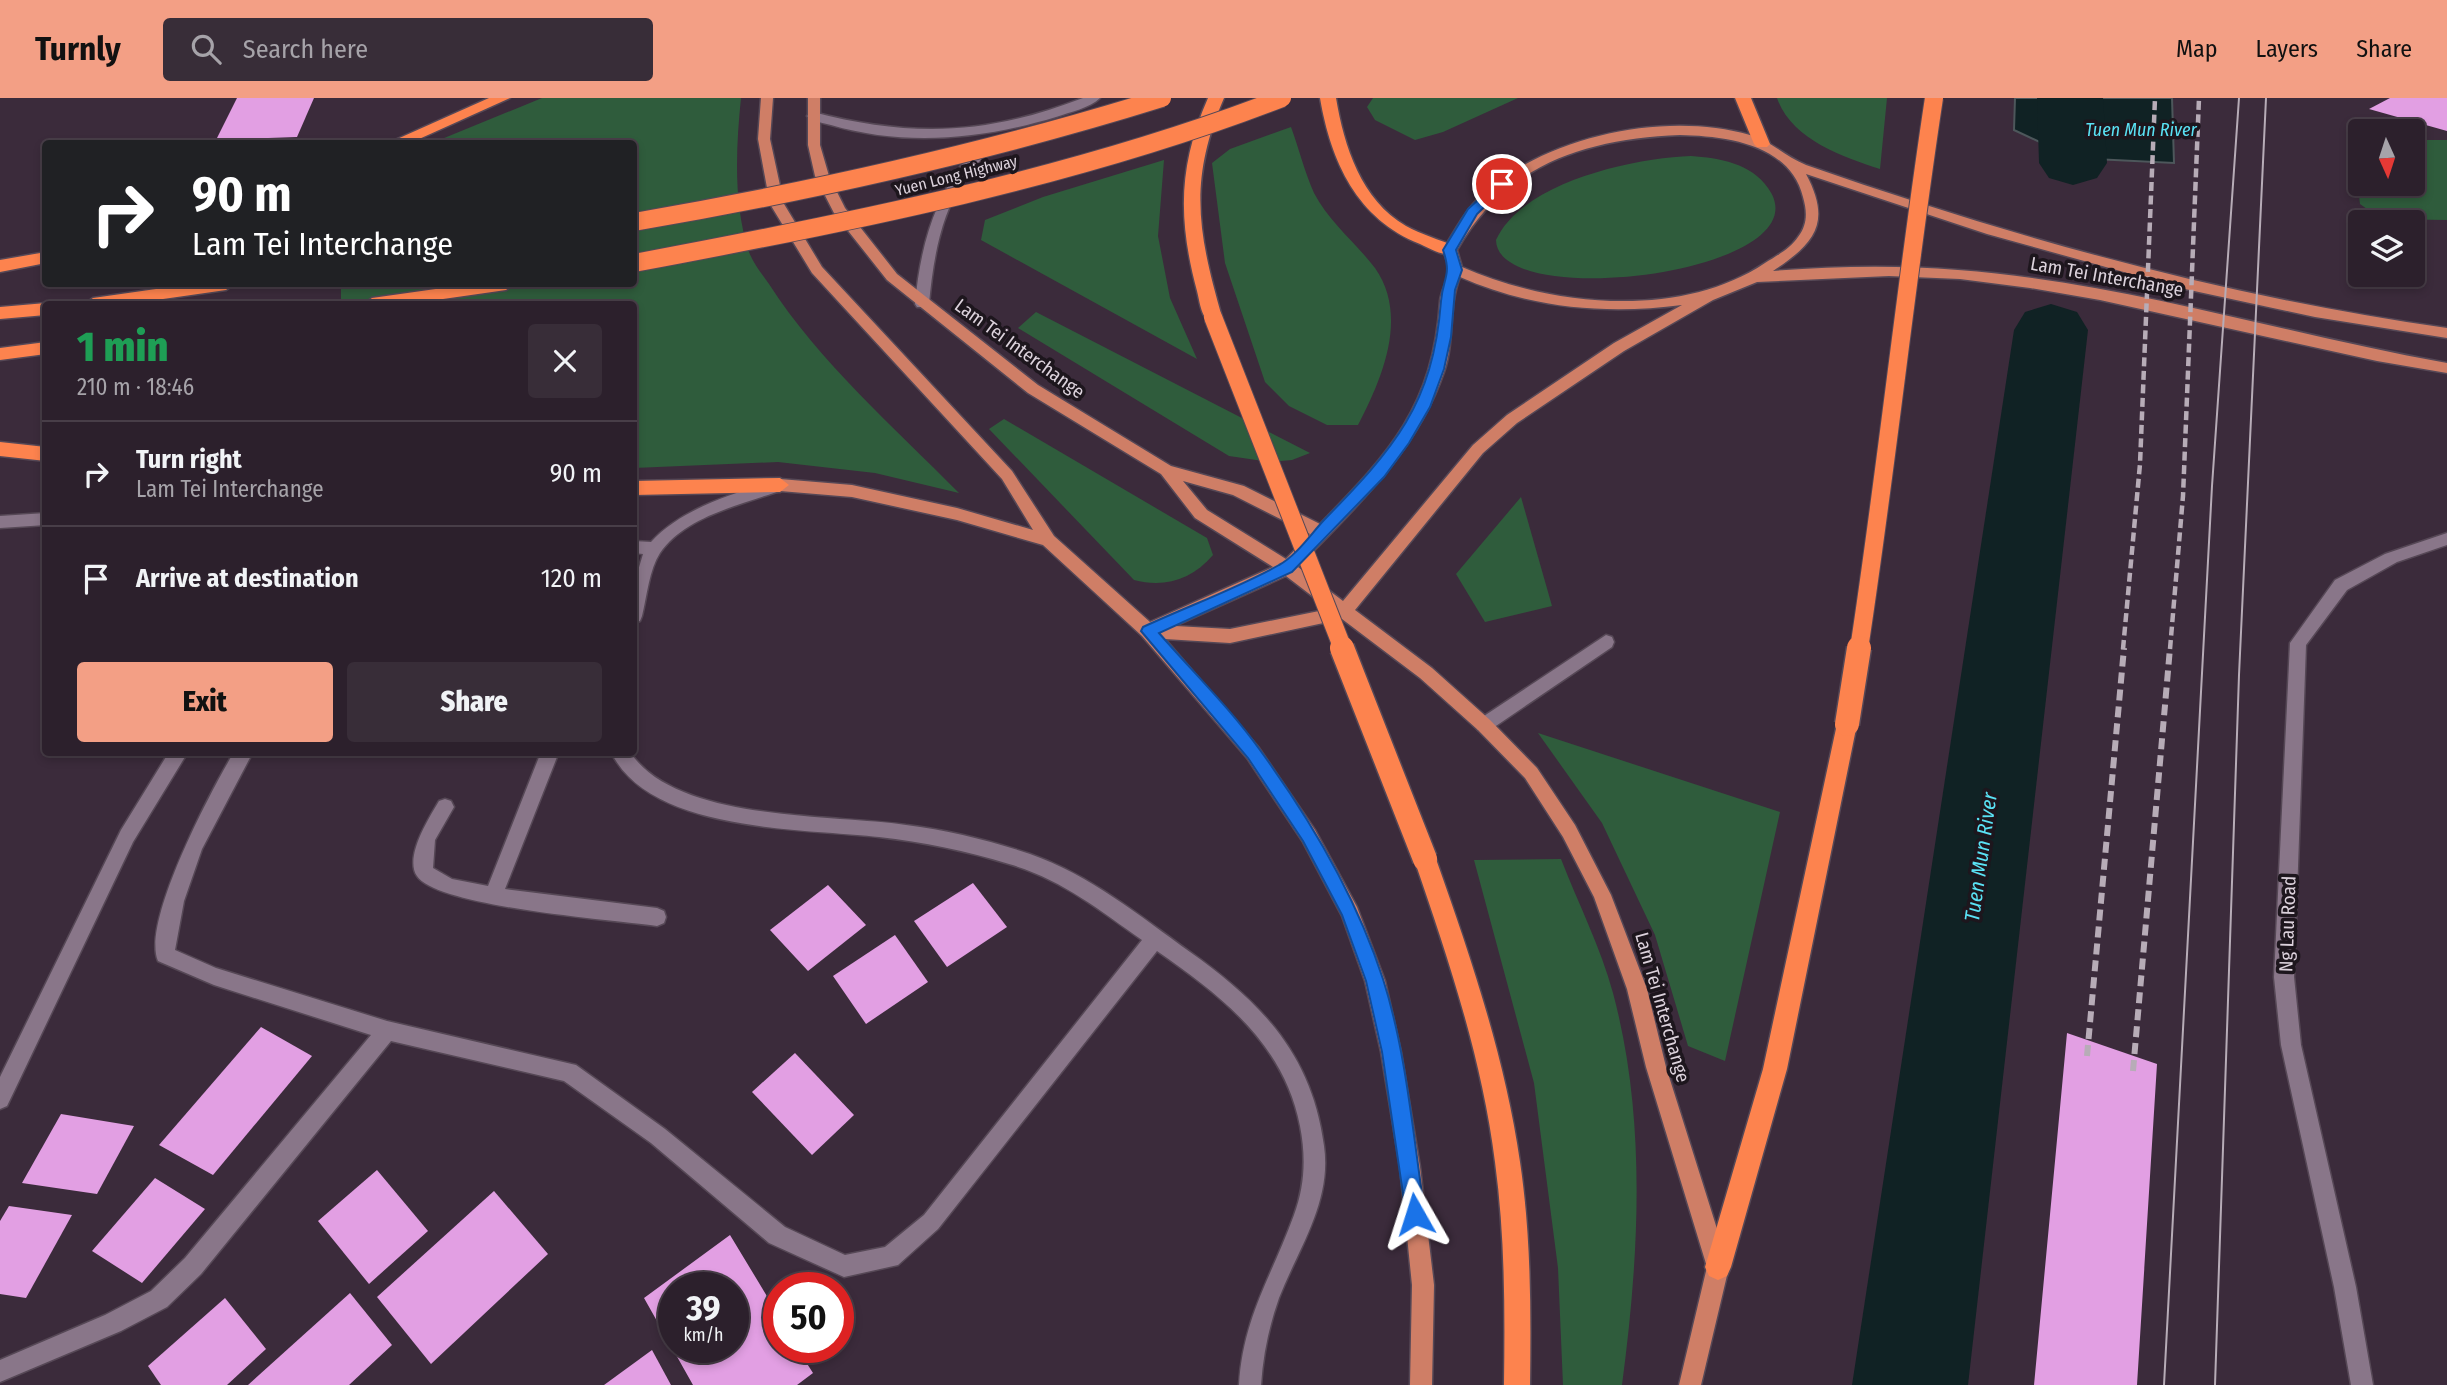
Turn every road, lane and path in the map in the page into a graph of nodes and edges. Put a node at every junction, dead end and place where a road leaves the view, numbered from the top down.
1 (502, 98) edge
2 (767, 98) edge
3 (814, 98) edge
4 (1094, 98) edge
5 (1162, 98) edge
6 (1216, 98) edge
7 (1282, 98) edge
8 (1328, 98) edge
9 (1743, 98) edge
10 (1934, 98) edge
11 (813, 116) junction
12 (1015, 123) junction
13 (402, 140) edge
14 (1762, 144) junction
15 (1795, 166) junction
16 (637, 221) edge
17 (1450, 250) junction
18 (42, 258) edge
19 (637, 262) edge
20 (0, 266) edge
21 (1456, 270) junction
22 (1753, 278) junction
23 (206, 287) edge
24 (486, 287) edge
25 (1708, 297) junction
26 (113, 301) edge
27 (392, 301) edge
28 (922, 304) junction
29 (42, 309) edge
30 (0, 313) edge
31 (2447, 332) edge
32 (42, 349) edge
33 (0, 354) edge
34 (2447, 368) edge
35 (0, 449) edge
36 (42, 454) edge
37 (1166, 470) junction
38 (780, 485) junction
39 (637, 488) edge
40 (42, 519) edge
41 (0, 522) edge
42 (1323, 533) junction
43 (1048, 540) junction
44 (2447, 540) edge
45 (637, 547) edge
46 (654, 548) junction
47 (1287, 568) junction
48 (637, 605) edge
49 (1344, 612) junction
50 (1148, 631) junction
51 (1606, 642) dead end
52 (1484, 725) junction
53 (177, 756) edge
54 (242, 756) edge
55 (548, 756) edge
56 (623, 756) edge
57 (445, 807) dead end
58 (493, 896) junction
59 (657, 917) dead end
60 (1155, 938) junction
61 (387, 1031) junction
62 (0, 1099) edge
63 (1718, 1267) junction
64 (0, 1371) edge
65 (1250, 1385) edge
66 (1421, 1385) edge
67 (1517, 1385) edge
68 (1690, 1385) edge
69 (2362, 1385) edge

1 - 13 highway
2 - 43 main road
3 - 11 main road, Lam Tei Interchange
4 - 12 street
5 - 16 highway, Yuen Long Highway, bridge
6 - 67 highway, bridge
7 - 19 highway, Yuen Long Highway, bridge
8 - 17 highway
9 - 14 highway
10 - 63 highway, bridge
11 - 12 street
11 - 28 main road, Lam Tei Interchange
12 - 28 street
14 - 15 main road, Lam Tei Interchange
14 - 17 main road, Lam Tei Interchange
15 - 22 main road, Lam Tei Interchange
15 - 31 main road, Lam Tei Interchange
17 - 21 main road
18 - 20 highway
21 - 25 main road, Lam Tei Interchange
21 - 42 main road
22 - 25 main road, Lam Tei Interchange
22 - 34 main road, Lam Tei Interchange
23 - 26 highway
24 - 27 highway
25 - 49 main road, Lam Tei Interchange
28 - 37 main road, Lam Tei Interchange
29 - 30 highway
32 - 33 highway
35 - 36 highway
37 - 42 main road
37 - 47 main road, Lam Tei Interchange
38 - 39 highway
38 - 43 main road
38 - 46 street
40 - 41 street
42 - 47 main road
43 - 50 main road
44 - 69 street, Ng Lau Road
45 - 46 street
46 - 48 street
47 - 49 main road, Lam Tei Interchange
47 - 50 main road
49 - 50 main road
49 - 52 main road, Lam Tei Interchange
50 - 66 main road
51 - 52 street
52 - 63 main road, Lam Tei Interchange
53 - 62 street
54 - 61 street
55 - 58 street
56 - 60 street
57 - 58 street
58 - 59 street
60 - 61 street
60 - 65 street
61 - 64 street
63 - 68 main road

